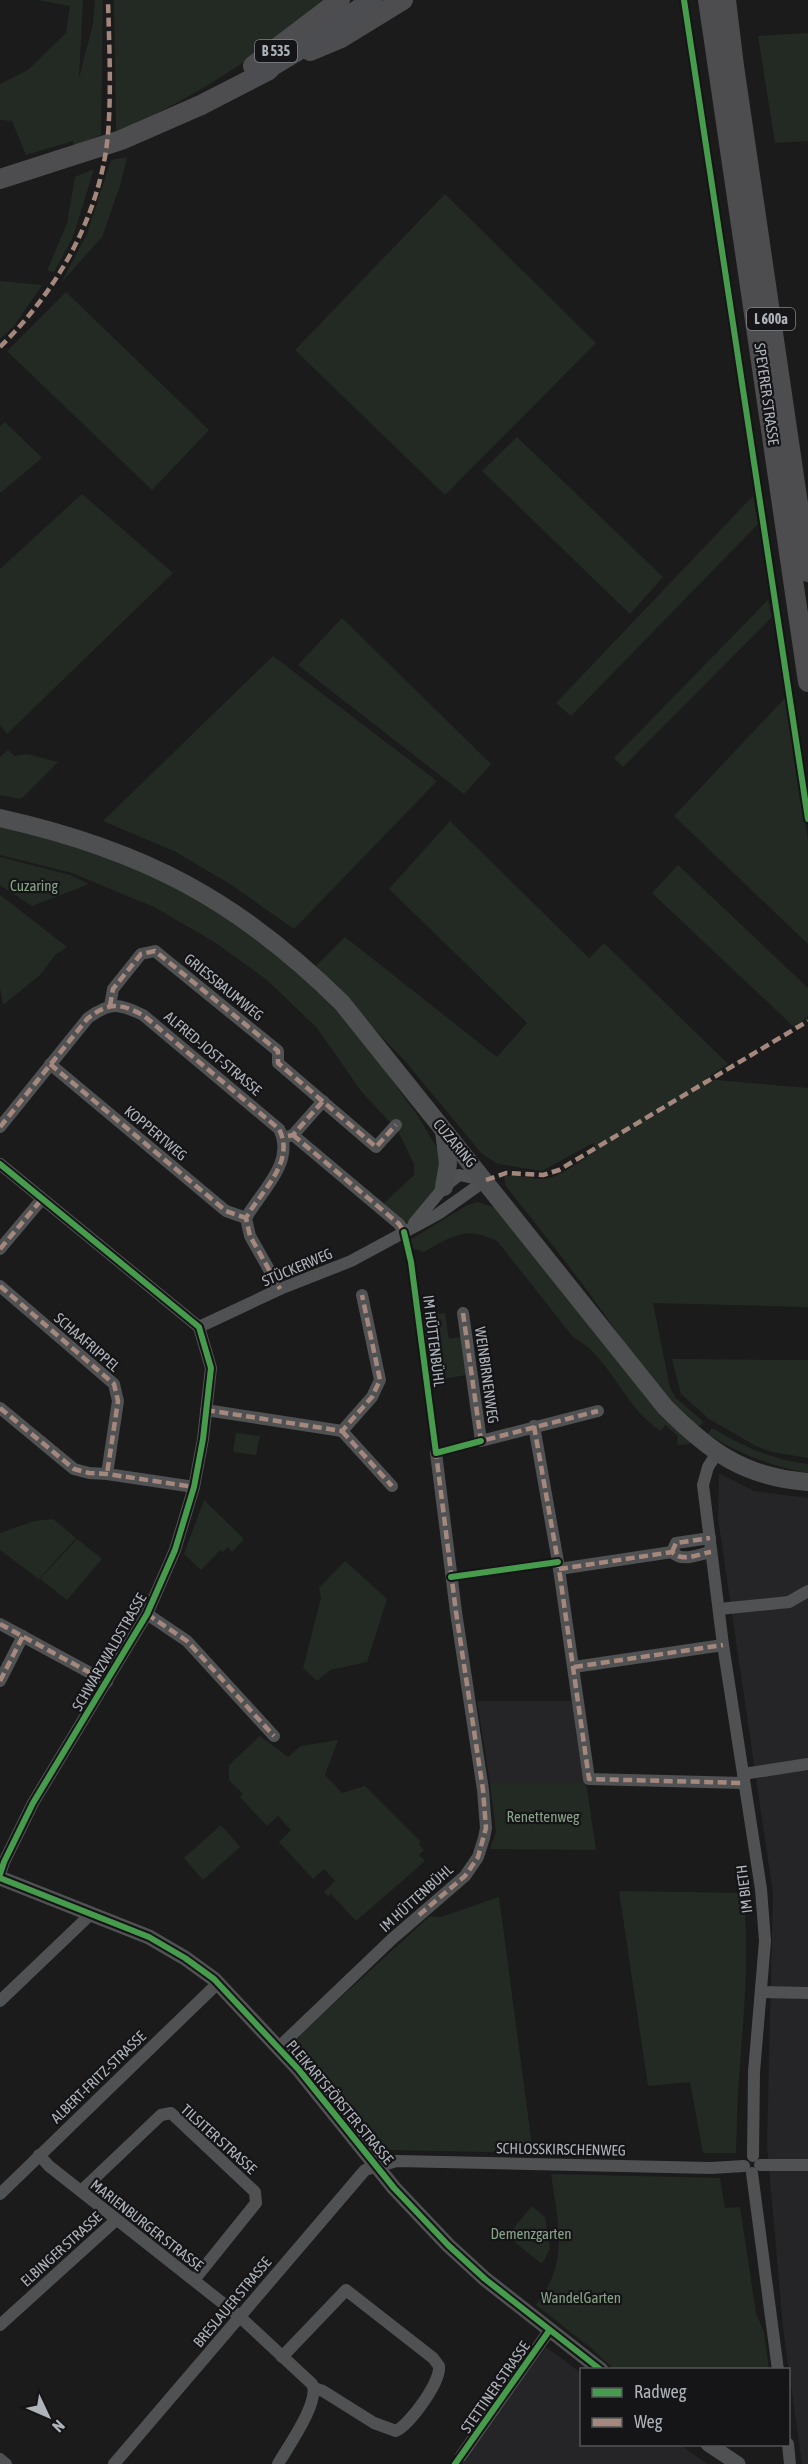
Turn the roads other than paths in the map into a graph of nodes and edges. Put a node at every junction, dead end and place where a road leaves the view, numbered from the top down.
1 (340, 0) edge
2 (372, 0) edge
3 (403, 0) edge
4 (708, 0) edge
5 (726, 0) edge
6 (255, 76) junction
7 (169, 119) junction
8 (0, 179) edge
9 (808, 572) edge
10 (808, 682) edge
11 (0, 818) edge
12 (110, 1006) junction
13 (50, 1064) junction
14 (323, 1101) junction
15 (396, 1125) dead end
16 (0, 1128) edge
17 (444, 1131) junction
18 (288, 1136) junction
19 (0, 1164) edge
20 (486, 1180) junction
21 (444, 1187) junction
22 (42, 1199) junction
23 (246, 1218) junction
24 (404, 1232) junction
25 (0, 1249) edge
26 (0, 1286) edge
27 (280, 1289) junction
28 (362, 1295) dead end
29 (463, 1313) dead end
30 (199, 1327) junction
31 (0, 1408) edge
32 (206, 1410) junction
33 (598, 1411) dead end
34 (534, 1426) junction
35 (342, 1431) junction
36 (436, 1453) dead end
37 (717, 1453) junction
38 (107, 1474) junction
39 (808, 1482) edge
40 (392, 1486) dead end
41 (194, 1487) junction
42 (710, 1538) junction
43 (672, 1552) junction
44 (711, 1552) junction
45 (559, 1569) junction
46 (808, 1591) edge
47 (719, 1609) junction
48 (147, 1614) junction
49 (0, 1624) edge
50 (23, 1636) junction
51 (723, 1645) junction
52 (574, 1667) junction
53 (0, 1681) edge
54 (107, 1682) junction
55 (273, 1736) dead end
56 (808, 1764) edge
57 (743, 1778) junction
58 (0, 1876) edge
59 (91, 1914) junction
60 (218, 1983) junction
61 (761, 1992) junction
62 (808, 1993) edge
63 (0, 2001) edge
64 (279, 2047) junction
65 (39, 2155) junction
66 (377, 2165) junction
67 (752, 2165) junction
68 (808, 2165) edge
69 (81, 2191) junction
70 (0, 2194) edge
71 (116, 2220) junction
72 (194, 2280) junction
73 (239, 2316) junction
74 (0, 2325) edge
75 (549, 2331) junction
76 (282, 2357) junction
77 (598, 2368) edge
78 (778, 2368) edge
79 (315, 2388) junction
80 (710, 2446) edge
81 (788, 2446) edge
82 (461, 2456) dead end
83 (0, 2459) edge
84 (6, 2464) edge
85 (114, 2464) edge
86 (278, 2464) edge
87 (738, 2464) edge
88 (790, 2464) edge

1 - 7 main road, B 535
2 - 6 highway, B 535
3 - 6 main road
4 - 10 main road, SPEYERER STRASSE / L 600a
5 - 9 main road, SPEYERER STRASSE / L 600a
6 - 7 main road, B 535
7 - 8 main road, B 535
11 - 17 main road, CUZARING
12 - 13 street
12 - 14 street, GRIESSBAUMWEG
12 - 18 street, ALFRED-JOST-STRASSE
13 - 16 street
13 - 23 street, KOPPERTWEG
14 - 15 street, GRIESSBAUMWEG
14 - 18 street
17 - 20 main road, CUZARING
17 - 21 main road
18 - 23 street
18 - 24 street, ALFRED-JOST-STRASSE
19 - 22 street
20 - 21 street, STÜCKERWEG
20 - 24 street, STÜCKERWEG
20 - 37 main road, CUZARING
21 - 24 street, STÜCKERWEG
22 - 25 street
22 - 30 street
23 - 27 street
24 - 27 street, STÜCKERWEG
26 - 38 street, SCHAAFRIPPEL
27 - 30 street, STÜCKERWEG
28 - 35 street
29 - 34 street, WEINBIRNENWEG
30 - 32 street, SCHWARZWALDSTRASSE
31 - 38 street
32 - 35 street
32 - 41 street, SCHWARZWALDSTRASSE
33 - 34 street
34 - 45 street
35 - 40 street
36 - 64 street, IM HÜTTENBÜHL
37 - 39 main road, CUZARING
37 - 42 street, IM BIETH
38 - 41 street
41 - 48 street, SCHWARZWALDSTRASSE
42 - 43 street
42 - 44 street, IM BIETH
43 - 44 street
43 - 45 street
44 - 47 street, IM BIETH
45 - 52 street
46 - 47 street
47 - 51 street, IM BIETH
48 - 54 street, SCHWARZWALDSTRASSE
48 - 55 street, SCHWARZWALDSTRASSE
49 - 50 street
50 - 53 street
50 - 54 street
51 - 52 street
51 - 57 street, IM BIETH
52 - 57 street
54 - 58 street, SCHWARZWALDSTRASSE
56 - 57 street
57 - 61 street, IM BIETH
58 - 59 street, PLEIKARTSFÖRSTER STRASSE
59 - 60 street, PLEIKARTSFÖRSTER STRASSE
59 - 63 street
60 - 64 street, PLEIKARTSFÖRSTER STRASSE
60 - 65 street, ALBERT-FRITZ-STRASSE
61 - 62 street
61 - 67 street, IM BIETH
64 - 66 street, PLEIKARTSFÖRSTER STRASSE
65 - 69 street, MARIENBURGER STRASSE
65 - 70 street, ALBERT-FRITZ-STRASSE
66 - 67 street, SCHLOSSKIRSCHENWEG
66 - 73 street, BRESLAUER STRASSE
66 - 75 street, PLEIKARTSFÖRSTER STRASSE
67 - 68 street, SCHLOSSKIRSCHENWEG
67 - 78 street, IM BIETH
69 - 71 street, MARIENBURGER STRASSE
69 - 72 street, TILSITER STRASSE
71 - 72 street, MARIENBURGER STRASSE
71 - 74 street, ELBINGER STRASSE
72 - 73 street, MARIENBURGER STRASSE
73 - 76 street, MARIENBURGER STRASSE
73 - 85 street, BRESLAUER STRASSE
75 - 77 street, PLEIKARTSFÖRSTER STRASSE
75 - 82 street, STETTINER STRASSE
76 - 79 street, MARIENBURGER STRASSE
76 - 79 street, MARIENBURGER STRASSE
79 - 86 street
80 - 87 street
81 - 88 street
83 - 84 street

